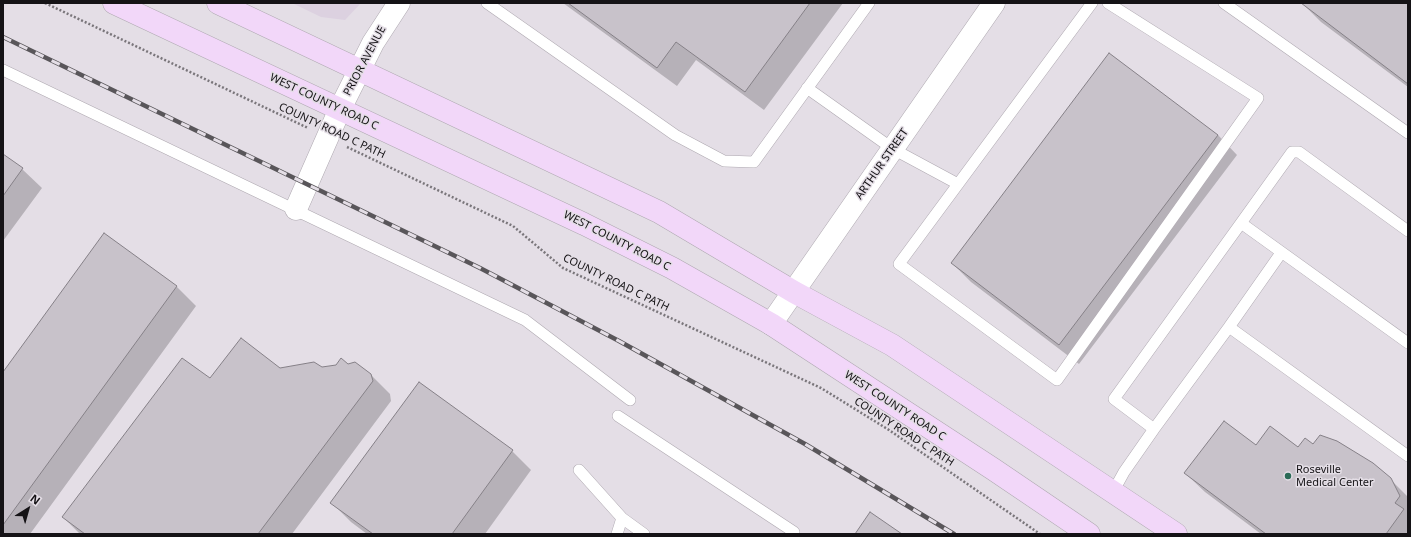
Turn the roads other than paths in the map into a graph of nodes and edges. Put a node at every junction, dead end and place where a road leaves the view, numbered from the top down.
1 (114, 3) edge
2 (218, 3) edge
3 (399, 3) edge
4 (487, 3) edge
5 (869, 3) edge
6 (994, 3) edge
7 (1092, 3) edge
8 (1108, 3) edge
9 (1224, 3) edge
10 (3, 70) edge
11 (359, 70) junction
12 (807, 88) junction
13 (340, 110) junction
14 (1408, 133) edge
15 (893, 149) junction
16 (958, 184) junction
17 (296, 209) junction
18 (1241, 223) junction
19 (1408, 231) edge
20 (1281, 253) junction
21 (794, 292) junction
22 (771, 324) junction
23 (1229, 327) junction
24 (1408, 343) edge
25 (630, 400) dead end
26 (618, 416) dead end
27 (1154, 429) junction
28 (1408, 456) edge
29 (579, 470) dead end
30 (1113, 492) junction
31 (622, 518) junction
32 (794, 532) dead end
33 (617, 534) edge
34 (644, 534) edge
35 (1089, 534) edge
36 (1176, 534) edge

1 - 13 main road, WEST COUNTY ROAD C
2 - 11 main road
3 - 11 street, PRIOR AVENUE
4 - 12 lane
5 - 12 lane
6 - 15 street, ARTHUR STREET
7 - 16 lane
8 - 16 lane
9 - 14 lane
10 - 17 lane
11 - 13 street, PRIOR AVENUE
11 - 21 main road
12 - 15 lane
13 - 17 street, PRIOR AVENUE
13 - 22 main road, WEST COUNTY ROAD C
15 - 16 lane
15 - 21 street, ARTHUR STREET
17 - 25 lane
18 - 19 lane
18 - 20 lane
18 - 27 lane
20 - 23 lane
20 - 24 lane
21 - 22 street, ARTHUR STREET
21 - 30 main road
22 - 35 main road, WEST COUNTY ROAD C
23 - 27 lane
23 - 28 lane
26 - 32 lane
27 - 30 lane
29 - 31 lane
30 - 36 main road
31 - 33 lane
31 - 34 lane

